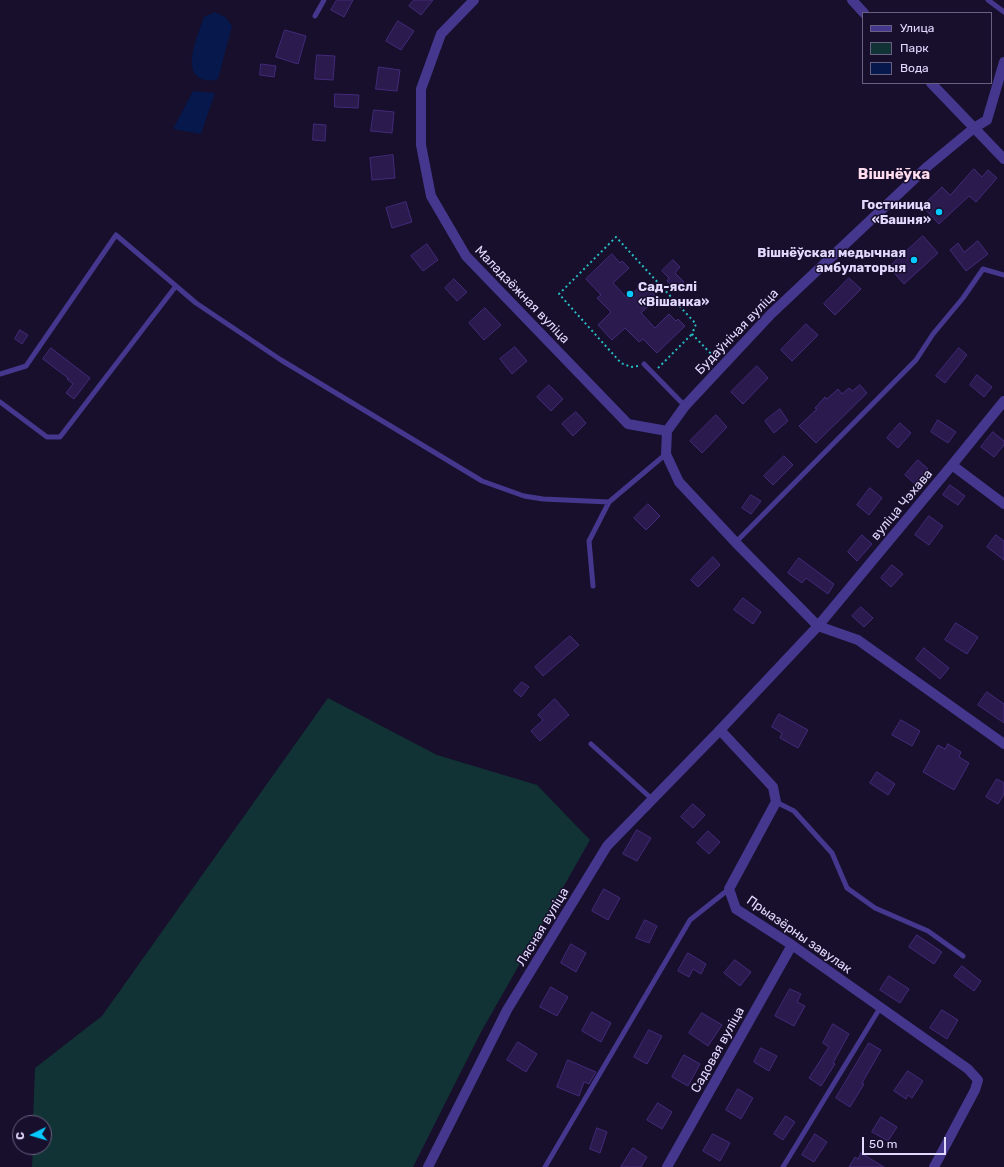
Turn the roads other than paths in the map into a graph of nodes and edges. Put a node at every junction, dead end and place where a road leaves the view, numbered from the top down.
1 (324, 0) edge
2 (474, 0) edge
3 (852, 0) edge
4 (988, 0) edge
5 (863, 12) edge
6 (1004, 12) edge
7 (315, 16) dead end
8 (1004, 62) edge
9 (932, 84) edge
10 (974, 128) junction
11 (1004, 159) edge
12 (1004, 275) edge
13 (176, 286) junction
14 (644, 364) road end
15 (0, 374) edge
16 (1004, 401) edge
17 (0, 402) edge
18 (685, 406) junction
19 (666, 431) junction
20 (666, 454) junction
21 (952, 465) junction
22 (609, 502) junction
23 (1004, 504) edge
24 (736, 542) junction
25 (593, 586) dead end
26 (818, 626) junction
27 (720, 730) junction
28 (591, 744) dead end
29 (1004, 744) edge
30 (652, 799) junction
31 (776, 802) junction
32 (729, 889) junction
33 (792, 946) junction
34 (963, 956) dead end
35 (880, 1008) junction
36 (428, 1167) edge
37 (545, 1167) edge
38 (667, 1167) edge
39 (783, 1167) edge
40 (934, 1167) edge

1 - 7 lane
2 - 19 street, Маладзёжная вуліца
3 - 5 street
4 - 6 lane
8 - 10 street, Будаўнічая вуліца
9 - 10 street
10 - 11 street
10 - 18 street, Будаўнічая вуліца
12 - 24 lane
13 - 15 lane
13 - 17 lane
13 - 22 lane
14 - 18 lane
16 - 21 street, вуліца Чэхава
18 - 19 street, Будаўнічая вуліца
19 - 20 street
20 - 22 lane
20 - 24 street
21 - 23 street
21 - 26 street, вуліца Чэхава
22 - 25 lane
24 - 26 street
26 - 27 street, вуліца Чэхава
26 - 29 street
27 - 30 street, Лясная вуліца
27 - 31 street
28 - 30 lane
30 - 36 street, Лясная вуліца
31 - 32 street
31 - 34 lane
32 - 33 street, Прыазёрны завулак
32 - 37 lane
33 - 35 street, Прыазёрны завулак
33 - 38 street, Садовая вуліца
35 - 39 lane
35 - 40 street, Прыазёрны завулак

